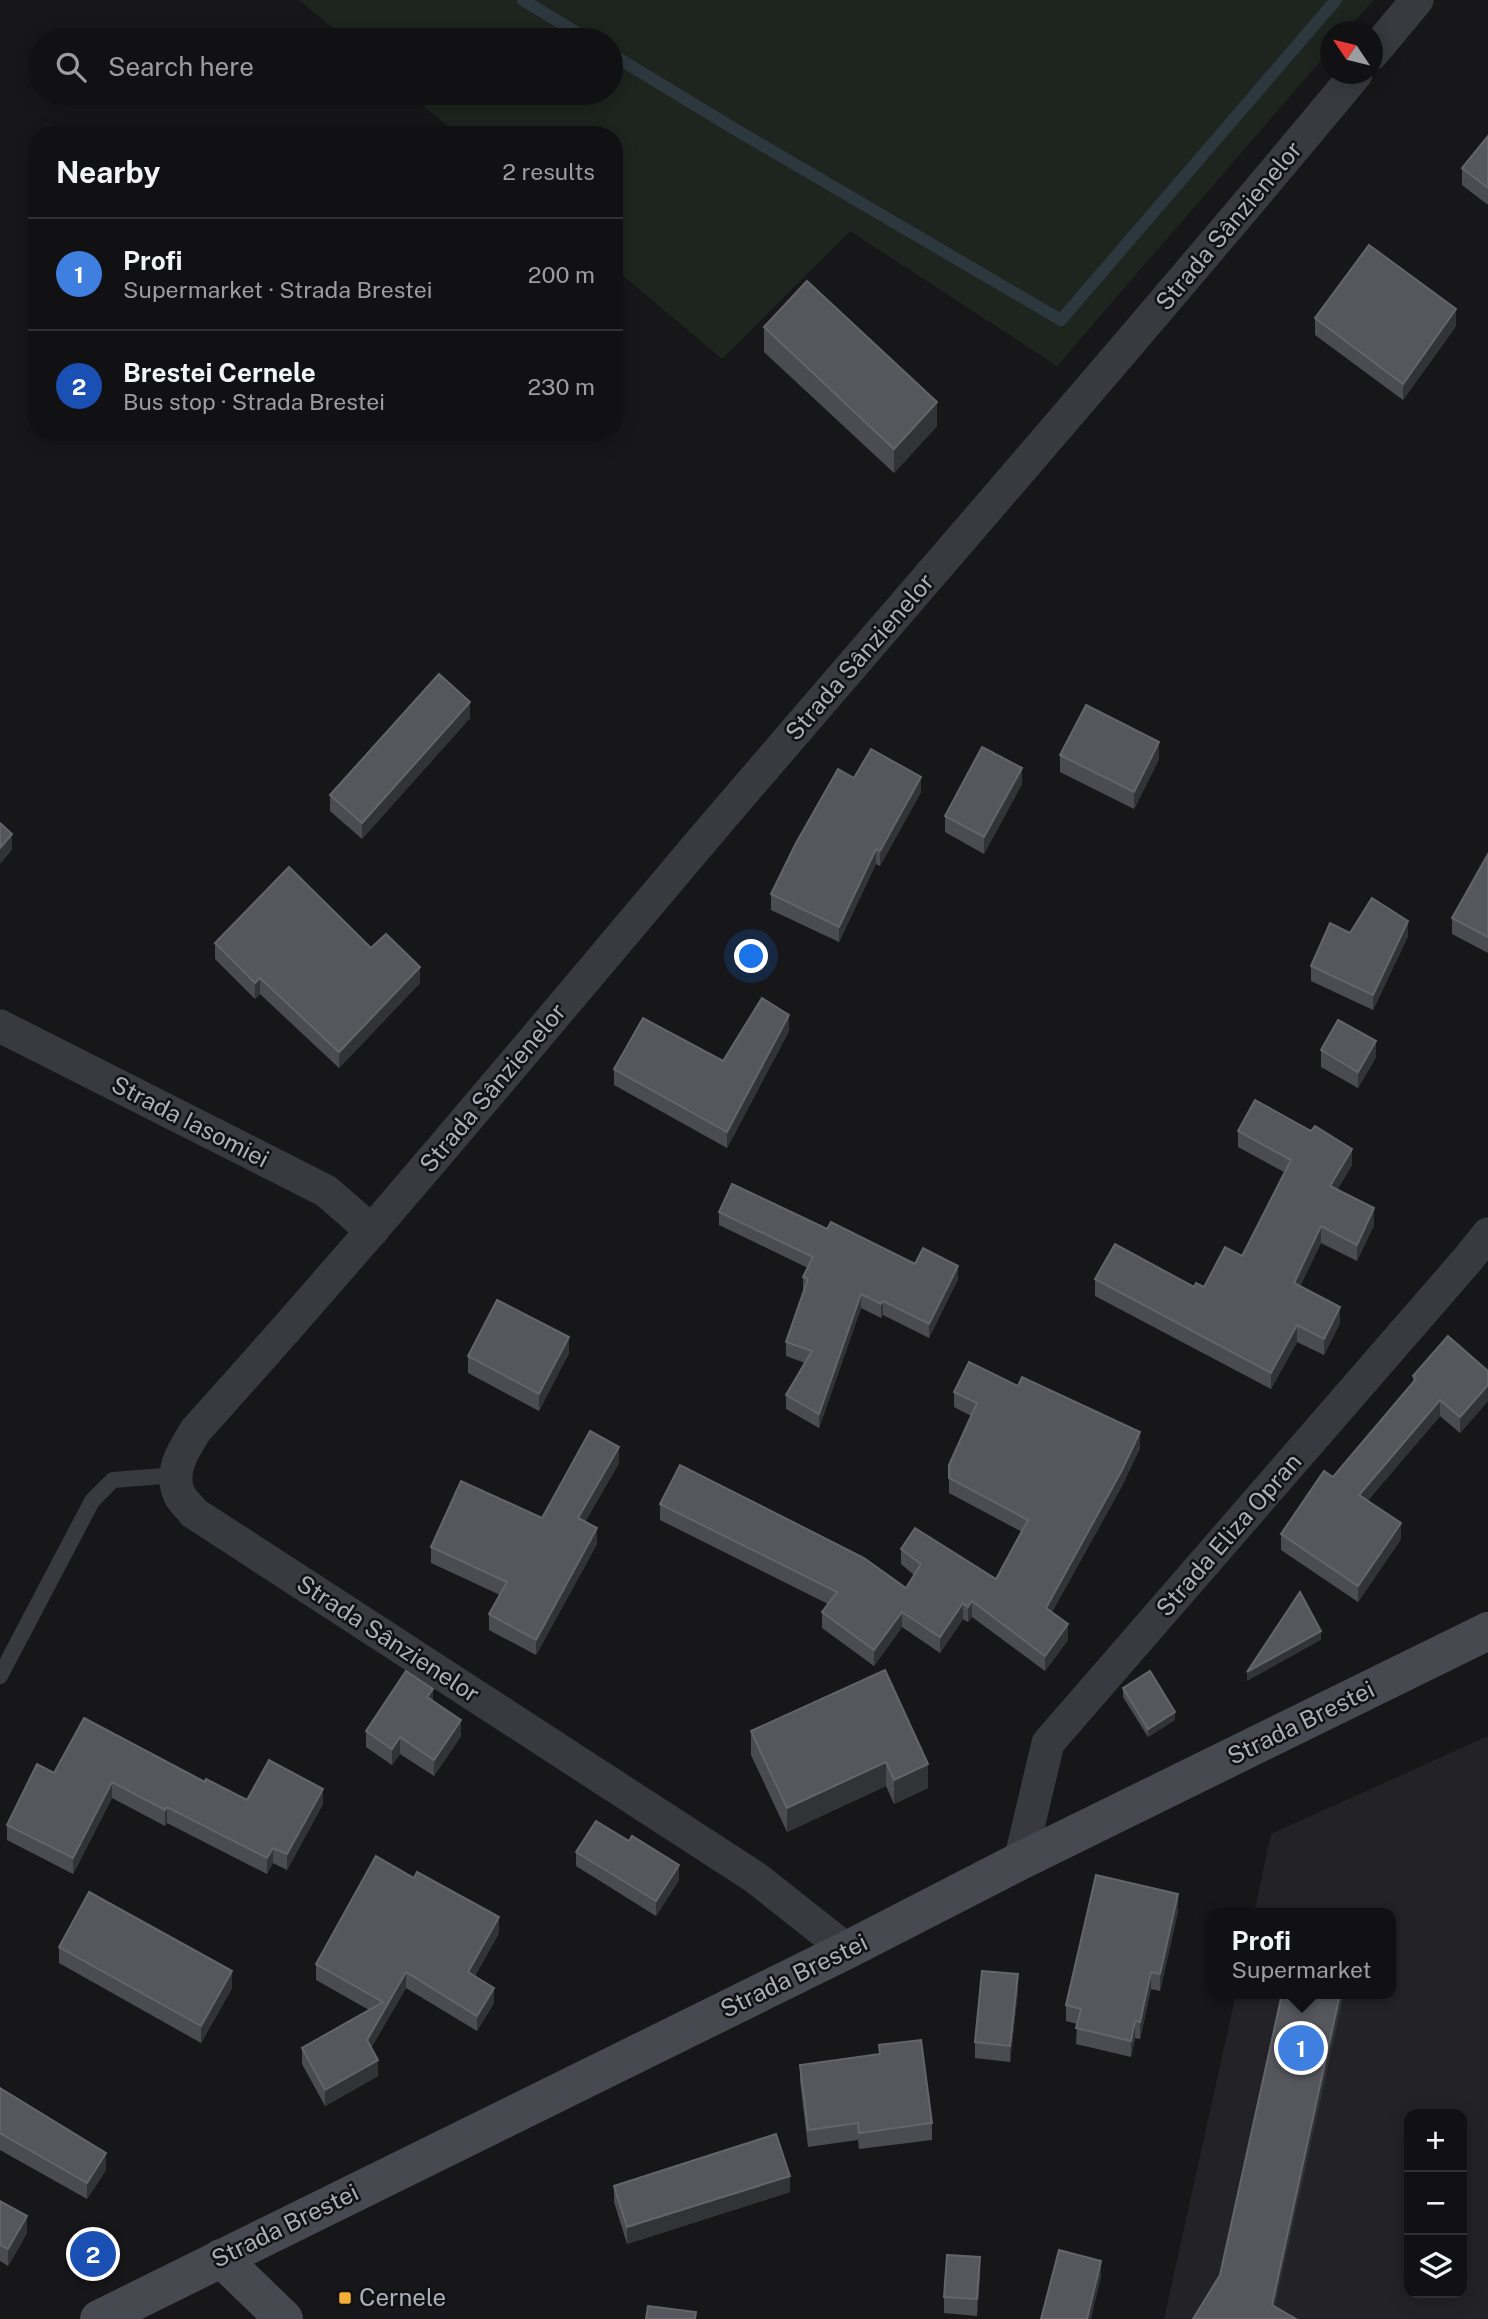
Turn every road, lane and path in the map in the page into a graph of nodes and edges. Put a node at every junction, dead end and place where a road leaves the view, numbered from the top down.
1 (1417, 0) edge
2 (1383, 42) edge
3 (1348, 84) edge
4 (0, 1026) edge
5 (372, 1231) junction
6 (1488, 1234) edge
7 (175, 1475) junction
8 (1488, 1631) edge
9 (0, 1676) edge
10 (1020, 1861) junction
11 (847, 1950) junction
12 (220, 2258) junction
13 (99, 2319) edge
14 (284, 2319) edge

1 - 2 street
3 - 5 street, Strada Sânzienelor
4 - 5 street, Strada Iasomiei
5 - 7 street, Strada Sânzienelor
6 - 10 street, Strada Eliza Opran
7 - 9 lane
7 - 11 street, Strada Sânzienelor
8 - 10 main road, Strada Brestei
10 - 11 main road, Strada Brestei
11 - 12 main road, Strada Brestei
12 - 13 main road, Strada Brestei
12 - 14 main road

